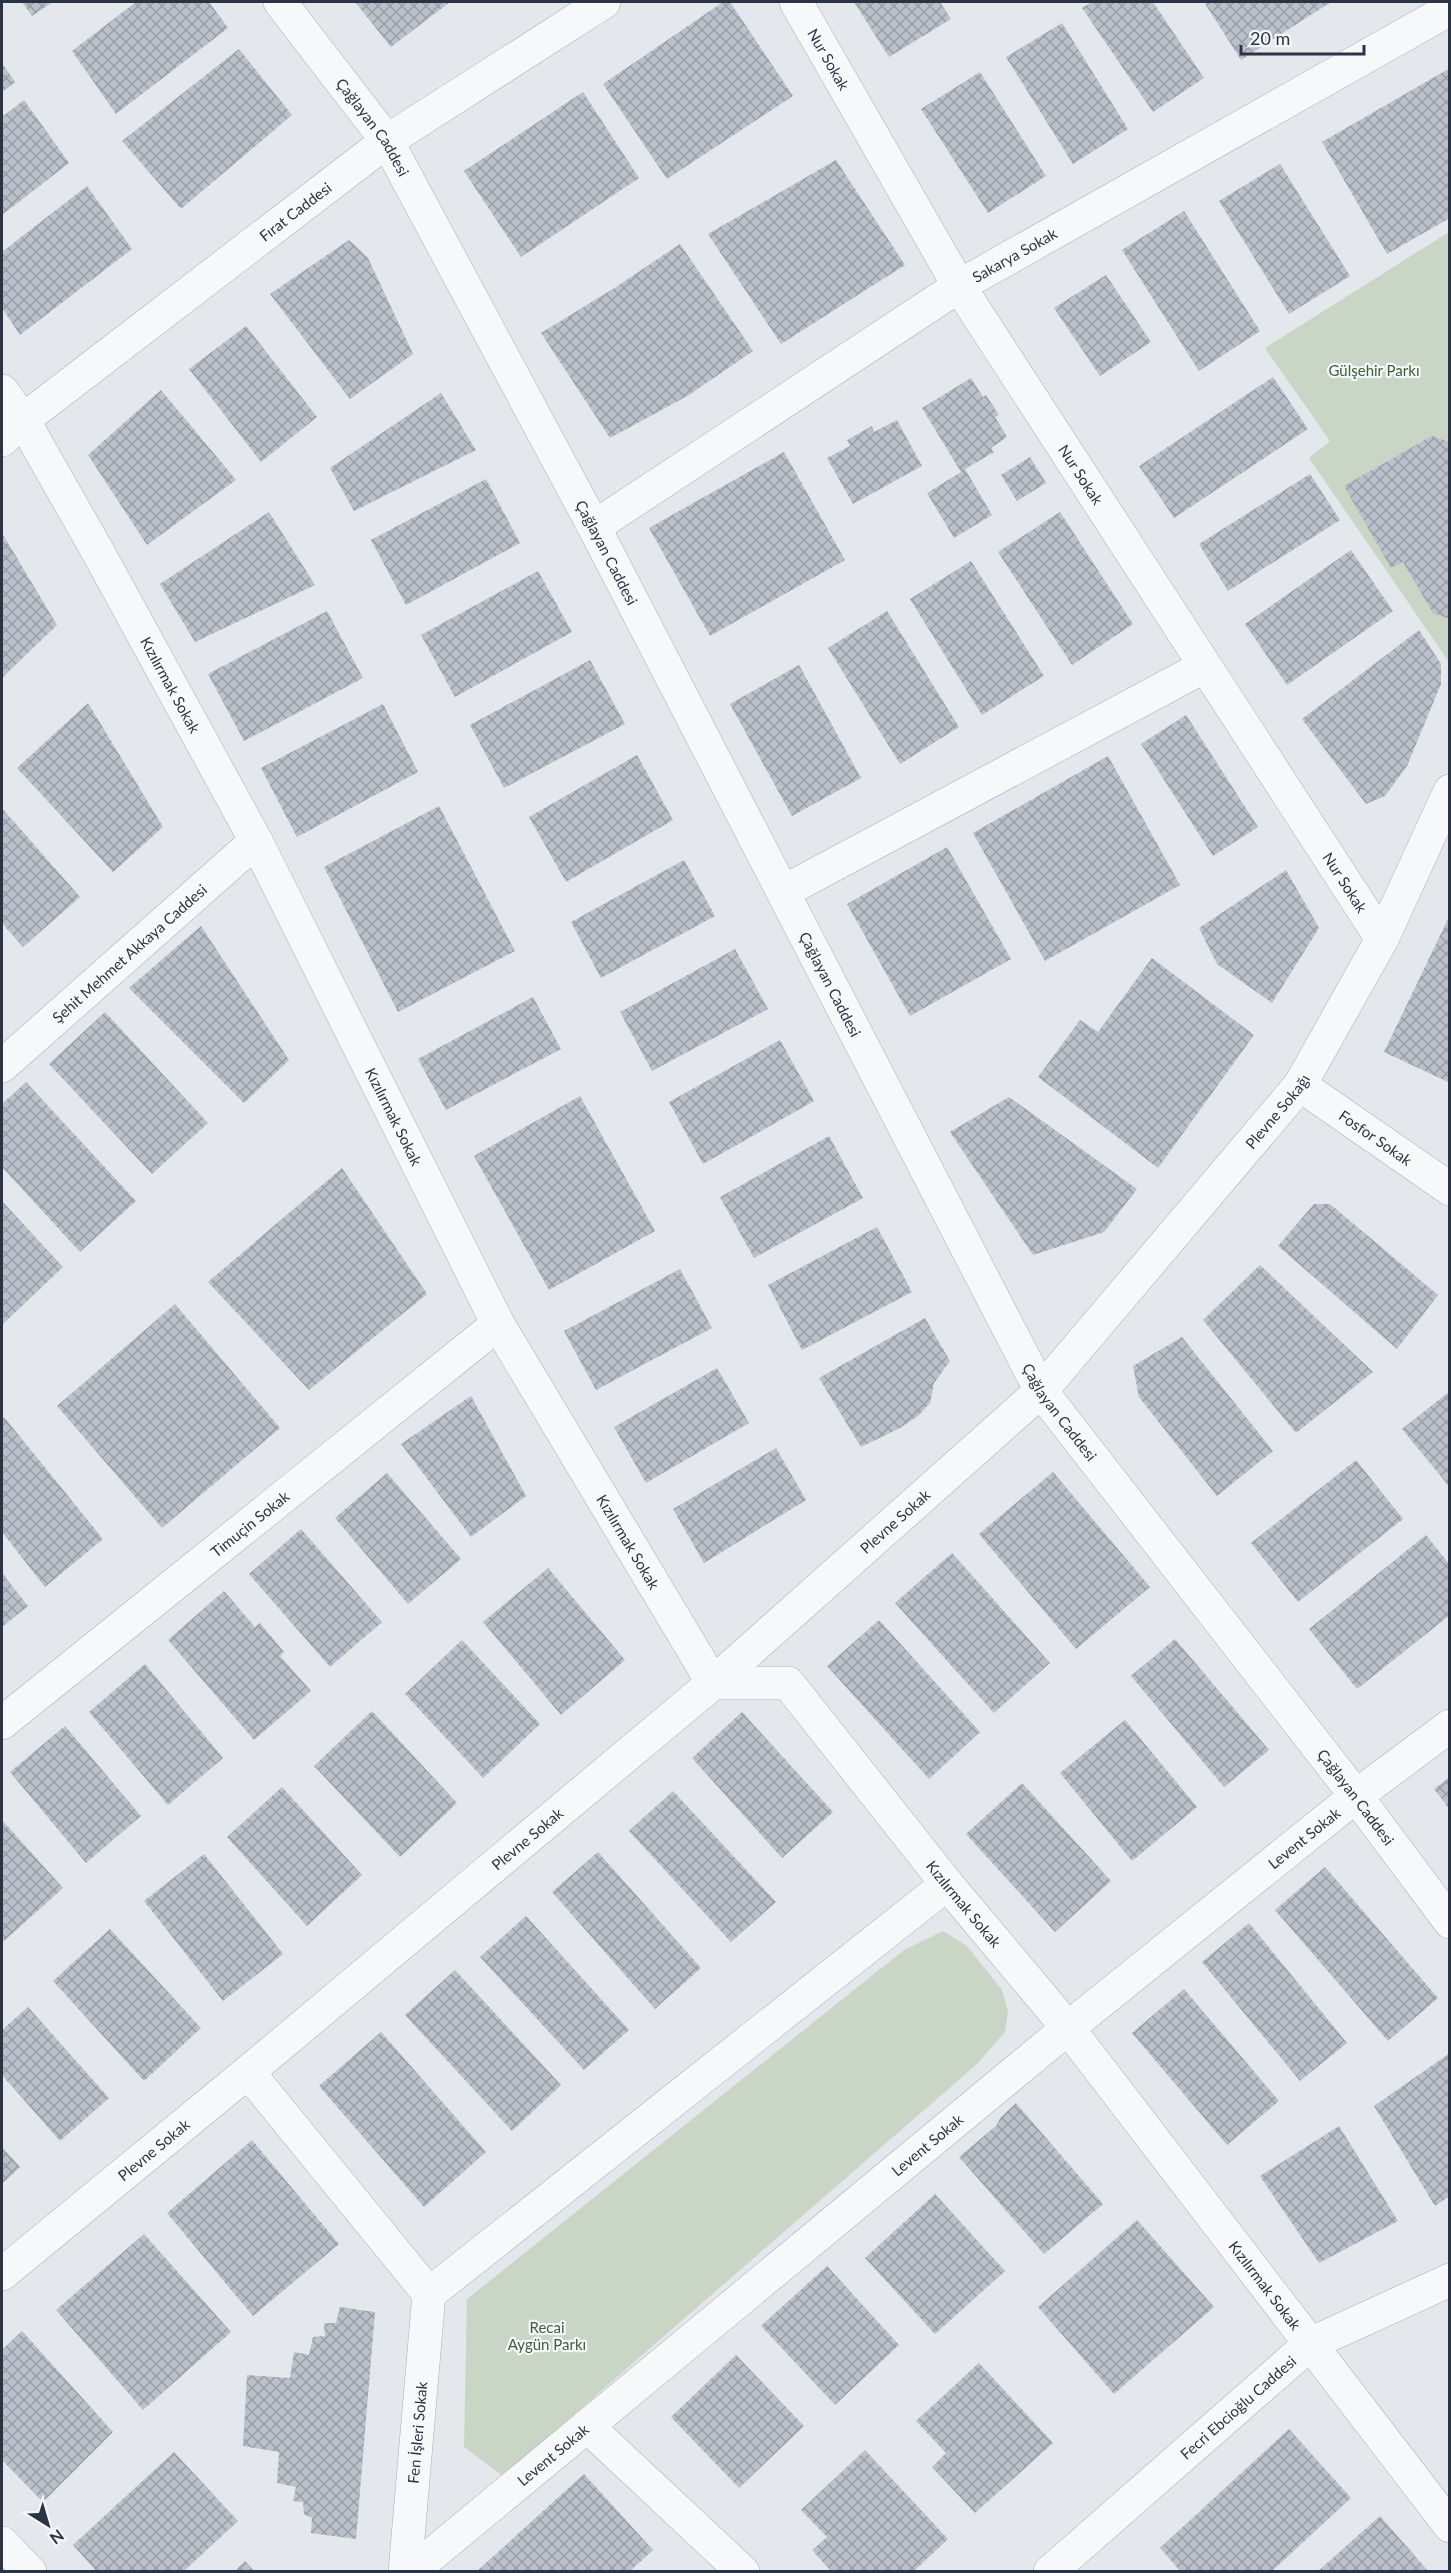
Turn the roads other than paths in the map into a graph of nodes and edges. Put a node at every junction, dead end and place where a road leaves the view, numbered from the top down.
1 (280, 2) edge
2 (604, 2) edge
3 (796, 2) edge
4 (1449, 9) edge
5 (387, 141) junction
6 (959, 286) junction
7 (2, 392) edge
8 (12, 430) edge
9 (594, 527) junction
10 (1205, 666) junction
11 (1449, 791) edge
12 (256, 841) junction
13 (783, 892) junction
14 (1382, 939) junction
15 (2, 1066) edge
16 (1300, 1085) junction
17 (1449, 1189) edge
18 (498, 1324) junction
19 (1041, 1391) junction
20 (713, 1683) junction
21 (2, 1723) edge
22 (1449, 1726) edge
23 (1356, 1796) junction
24 (947, 1884) junction
25 (1449, 1922) edge
26 (1068, 2028) junction
27 (248, 2072) junction
28 (2, 2274) edge
29 (1449, 2280) edge
30 (429, 2294) junction
31 (1310, 2344) junction
32 (587, 2426) junction
33 (1449, 2526) edge
34 (2, 2543) edge
35 (30, 2571) edge
36 (405, 2571) edge
37 (411, 2571) edge
38 (743, 2571) edge
39 (1050, 2571) edge

1 - 5 street, Çağlayan Caddesi
2 - 5 street, Fırat Caddesi
3 - 6 street, Nur Sokak
4 - 6 street, Sakarya Sokak
5 - 8 street, Fırat Caddesi
5 - 9 street, Çağlayan Caddesi
6 - 9 street, Sakarya Sokak
6 - 10 street, Nur Sokak
7 - 8 street, Kızılırmak Sokak
8 - 12 street, Kızılırmak Sokak
9 - 13 street, Çağlayan Caddesi
10 - 13 street
10 - 14 street, Nur Sokak
11 - 14 street, Plevne Sokağı
12 - 15 street, Şehit Mehmet Akkaya Caddesi
12 - 18 street, Kızılırmak Sokak
13 - 19 street, Çağlayan Caddesi
14 - 16 street, Plevne Sokağı
16 - 17 street, Fosfor Sokak
16 - 19 street, Plevne Sokağı
18 - 20 street, Kızılırmak Sokak
18 - 21 street, Timuçin Sokak
19 - 20 street, Plevne Sokak
19 - 23 street, Çağlayan Caddesi
20 - 24 street, Kızılırmak Sokak
20 - 27 street, Plevne Sokak
22 - 23 street, Levent Sokak
23 - 25 street, Çağlayan Caddesi
23 - 26 street, Levent Sokak
24 - 26 street, Kızılırmak Sokak
24 - 30 street
26 - 31 street, Kızılırmak Sokak
26 - 32 street, Levent Sokak
27 - 28 street, Plevne Sokak
27 - 30 street
29 - 31 street, Fecri Ebcioğlu Caddesi
30 - 36 street, Fen İşleri Sokak
31 - 33 street, Kızılırmak Sokak
31 - 39 street, Fecri Ebcioğlu Caddesi
32 - 37 street, Levent Sokak
32 - 38 street
34 - 35 street

